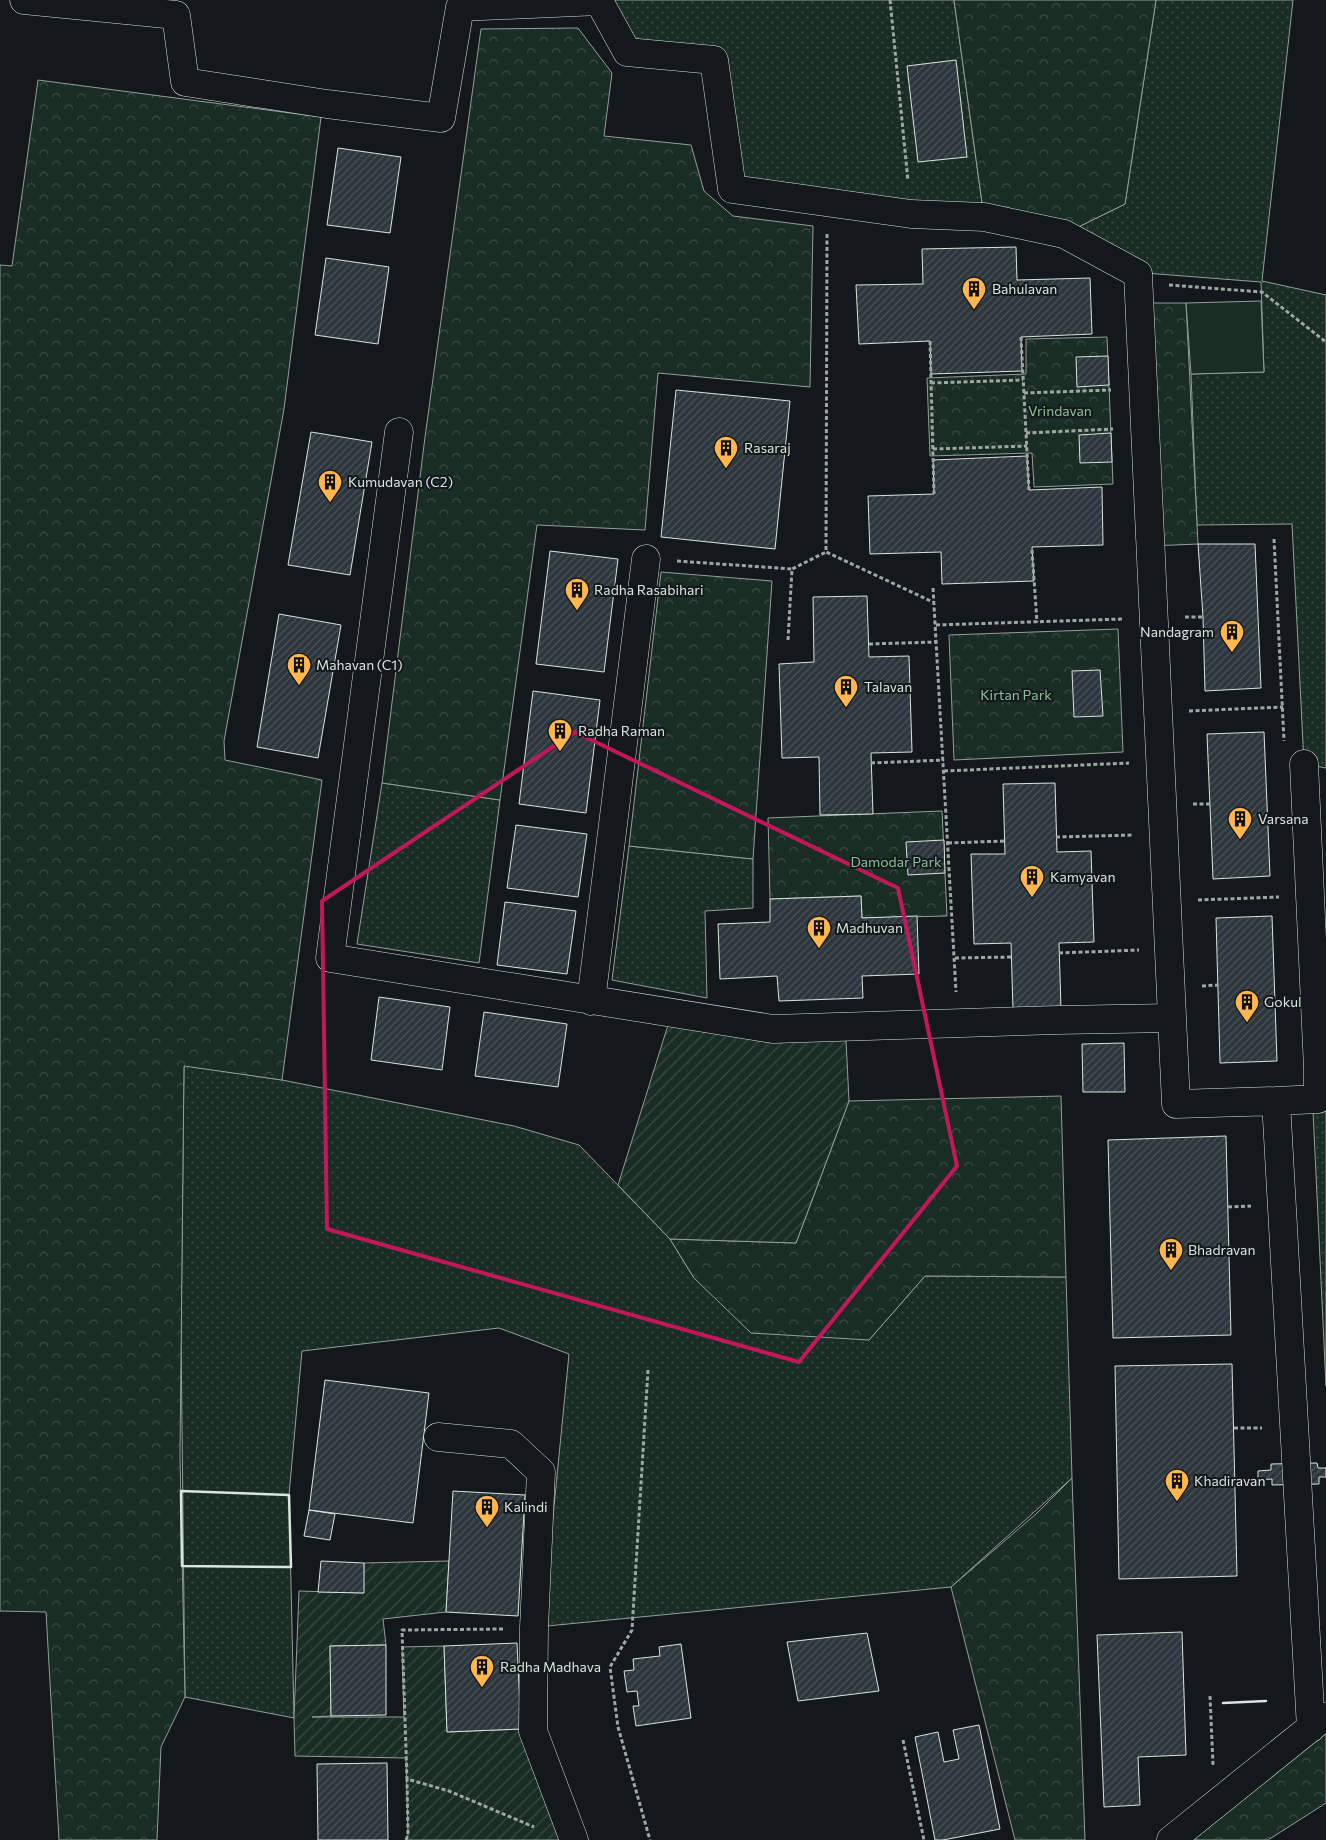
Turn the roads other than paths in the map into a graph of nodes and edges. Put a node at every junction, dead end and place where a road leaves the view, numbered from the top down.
1 (24, 0) edge
2 (460, 4) edge
3 (399, 432) dead end
4 (646, 559) road end
5 (1304, 764) road end
6 (591, 1001) junction
7 (1171, 1018) junction
8 (1276, 1101) junction
9 (438, 1437) dead end
10 (1318, 1722) edge
11 (574, 1840) edge
12 (1171, 1840) edge

1 - 2 street
2 - 7 street
3 - 6 street
4 - 6 street
5 - 8 street
6 - 7 street
7 - 8 street
8 - 10 street
9 - 11 street
10 - 12 street

